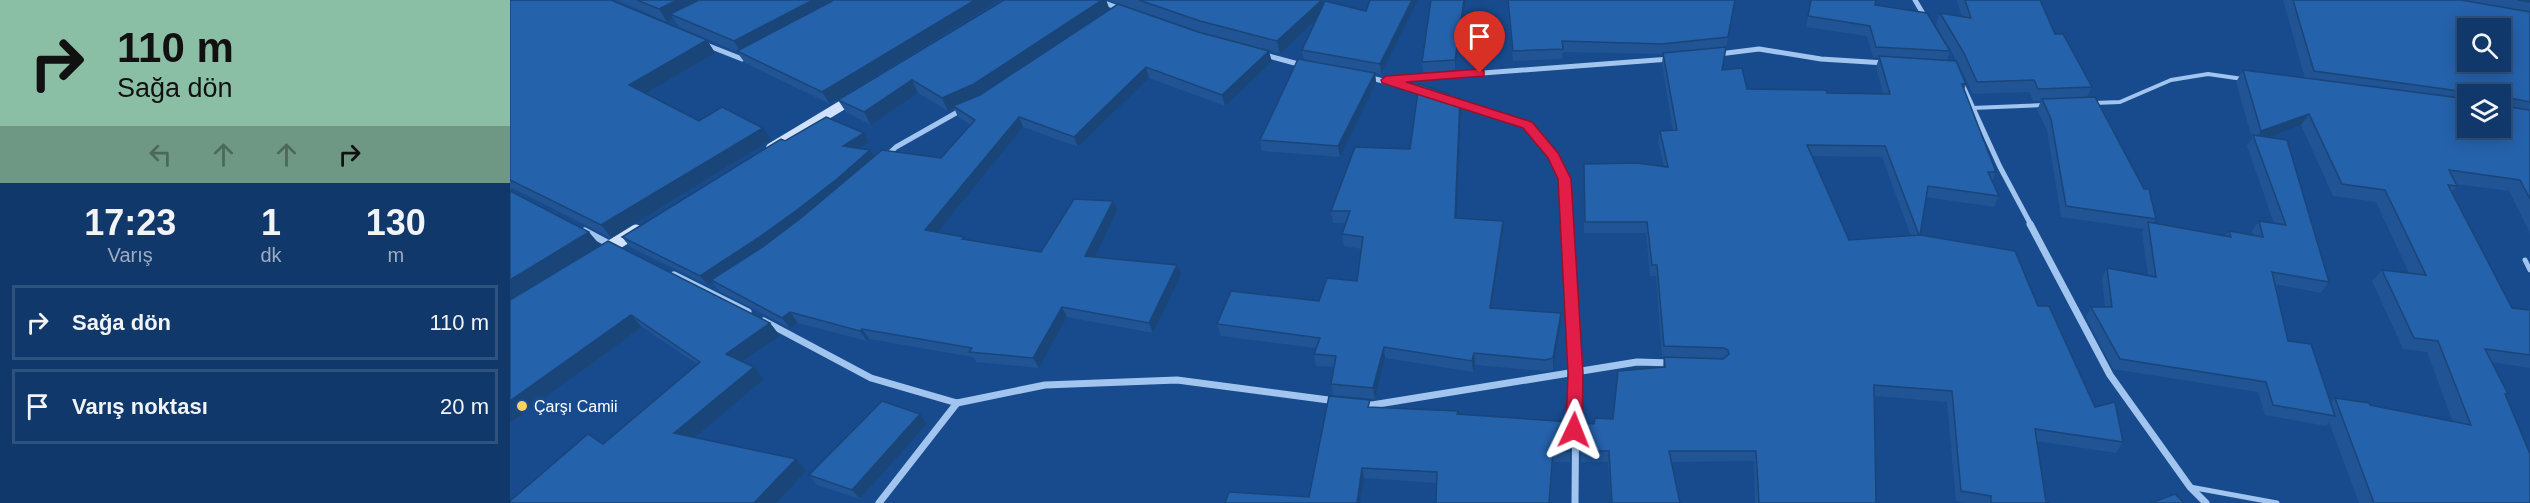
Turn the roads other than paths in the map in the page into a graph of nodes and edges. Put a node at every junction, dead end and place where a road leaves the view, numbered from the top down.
1 (1096, 0) edge
2 (1915, 0) edge
3 (1120, 9) junction
4 (1130, 12) edge
5 (1110, 15) edge
6 (1928, 21) edge
7 (698, 41) edge
8 (1258, 53) edge
9 (752, 54) edge
10 (1713, 54) edge
11 (1678, 58) edge
12 (1888, 63) edge
13 (1314, 68) edge
14 (1355, 75) edge
15 (1959, 77) edge
16 (1386, 80) junction
17 (2253, 80) edge
18 (864, 92) edge
19 (1430, 94) edge
20 (1452, 101) edge
21 (2086, 103) edge
22 (973, 105) edge
23 (2052, 105) edge
24 (1972, 108) junction
25 (763, 153) edge
26 (879, 162) edge
27 (575, 225) edge
28 (642, 227) edge
29 (617, 248) junction
30 (594, 257) edge
31 (2524, 260) dead end
32 (2530, 270) edge
33 (666, 271) edge
34 (718, 285) edge
35 (708, 291) junction
36 (1685, 363) edge
37 (1576, 373) junction
38 (957, 403) junction
39 (1350, 403) edge
40 (1361, 404) edge
41 (2190, 487) junction
42 (879, 503) edge
43 (1575, 503) edge
44 (2206, 503) edge
45 (2277, 503) edge

1 - 3 street
2 - 6 street
3 - 4 street
3 - 5 street
7 - 9 street
8 - 13 street
10 - 12 street
11 - 16 street
14 - 16 street
15 - 24 street
16 - 19 street
17 - 21 lane
18 - 25 main road
20 - 37 street
22 - 26 street
23 - 24 lane
24 - 41 street
27 - 29 street
28 - 29 main road
29 - 30 main road
31 - 32 lane
33 - 35 street
34 - 35 street
35 - 38 street
36 - 37 street
37 - 40 street
37 - 43 street
38 - 39 street
38 - 42 street
41 - 44 street
41 - 45 lane

